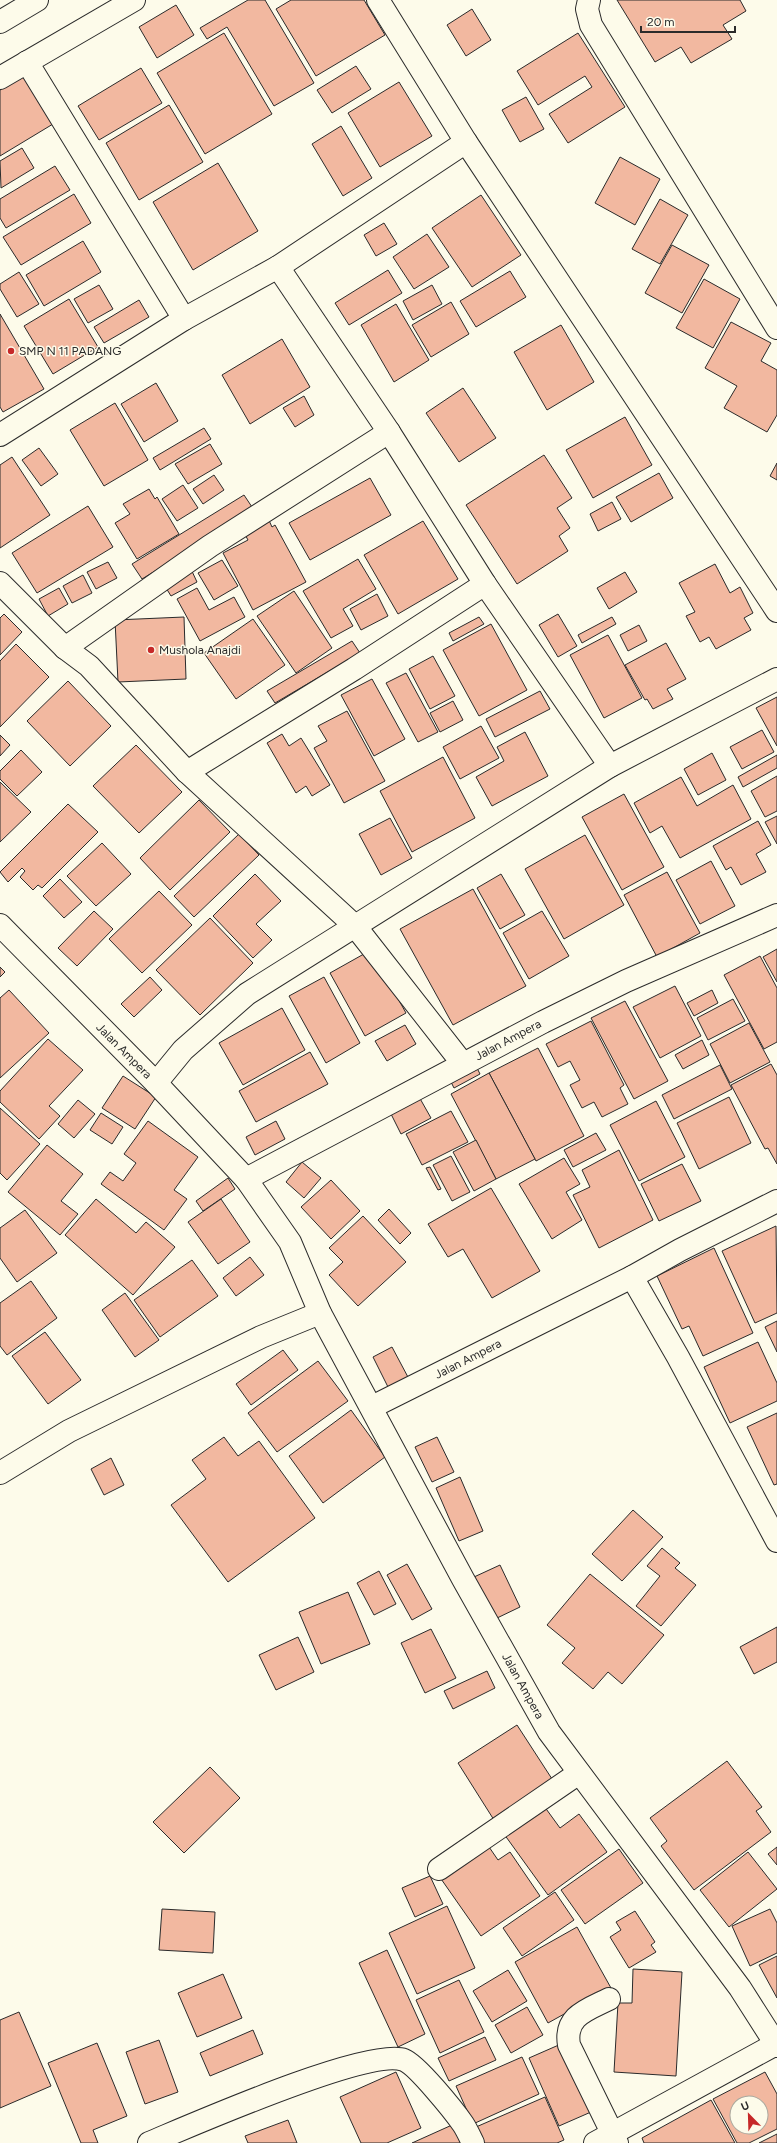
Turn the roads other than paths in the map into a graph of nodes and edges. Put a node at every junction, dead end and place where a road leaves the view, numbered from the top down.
1 (37, 0) edge
2 (134, 0) edge
3 (378, 0) edge
4 (589, 0) edge
5 (0, 22) edge
6 (27, 62) junction
7 (0, 78) edge
8 (466, 142) junction
9 (278, 267) junction
10 (184, 319) junction
11 (777, 328) edge
12 (389, 432) junction
13 (0, 435) edge
14 (0, 583) edge
15 (485, 584) junction
16 (777, 611) edge
17 (65, 648) junction
18 (777, 679) edge
19 (610, 766) junction
20 (188, 772) junction
21 (777, 915) edge
22 (0, 926) edge
23 (355, 926) junction
24 (463, 1064) junction
25 (156, 1084) junction
26 (246, 1178) junction
27 (777, 1201) edge
28 (632, 1277) junction
29 (320, 1313) junction
30 (372, 1407) junction
31 (0, 1473) edge
32 (777, 1541) edge
33 (579, 1773) junction
34 (439, 1869) dead end
35 (608, 1998) dead end
36 (776, 2045) edge
37 (608, 2140) edge
38 (149, 2143) edge
39 (473, 2143) edge

1 - 5 main road
2 - 6 main road
3 - 8 main road
4 - 11 main road
6 - 7 main road
6 - 10 main road
8 - 9 main road
8 - 16 main road
9 - 10 main road
9 - 12 main road
10 - 13 main road
12 - 15 main road
12 - 17 main road
14 - 17 main road
15 - 19 main road
15 - 20 main road
17 - 20 main road
18 - 19 main road
19 - 23 main road
20 - 23 main road
21 - 24 main road, Jalan Ampera
22 - 25 main road, Jalan Ampera
23 - 24 main road
23 - 25 main road
24 - 26 main road, Jalan Ampera
25 - 26 main road, Jalan Ampera
26 - 29 main road, Jalan Ampera
27 - 28 main road, Jalan Ampera
28 - 30 main road, Jalan Ampera
28 - 32 main road
29 - 30 main road, Jalan Ampera
29 - 31 main road
30 - 33 main road, Jalan Ampera
33 - 34 main road
33 - 36 main road, Jalan Ampera
35 - 37 main road
36 - 37 main road
38 - 39 main road

